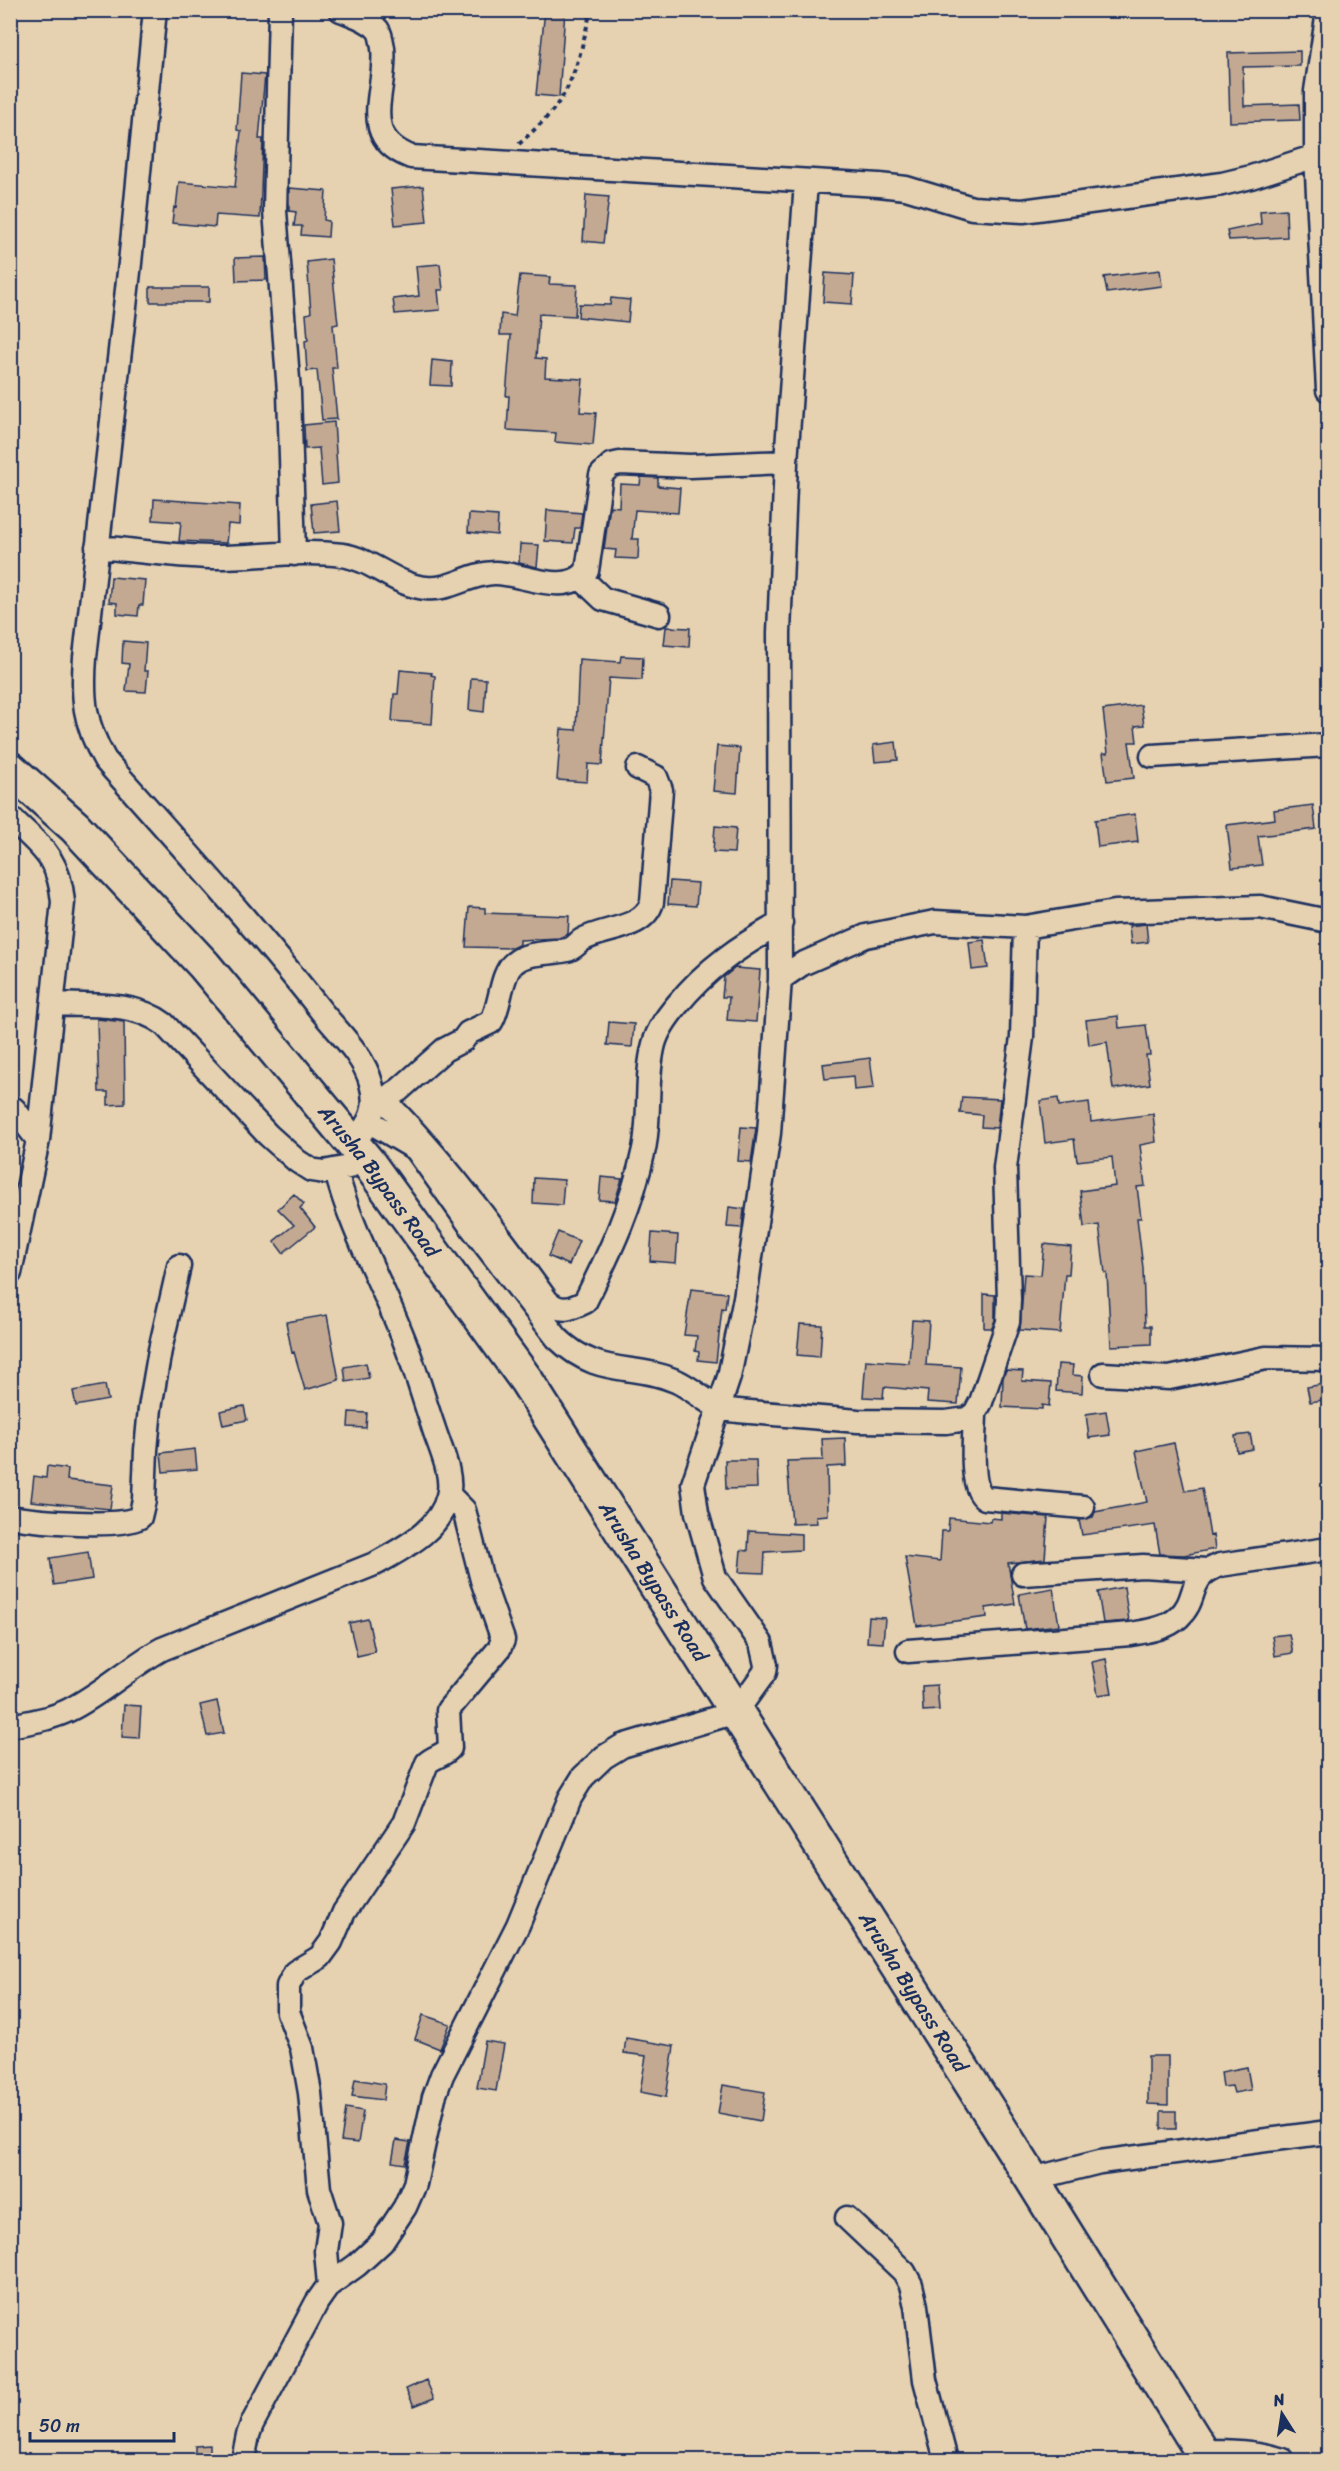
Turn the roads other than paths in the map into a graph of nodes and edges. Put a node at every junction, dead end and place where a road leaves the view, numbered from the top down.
1 (155, 10) edge
2 (280, 10) edge
3 (341, 10) edge
4 (1329, 11) edge
5 (1322, 154) edge
6 (806, 182) junction
7 (1327, 345) edge
8 (1329, 390) edge
9 (786, 462) junction
10 (97, 547) junction
11 (294, 554) junction
12 (581, 578) junction
13 (659, 615) dead end
14 (1329, 745) edge
15 (1152, 756) dead end
16 (10, 768) edge
17 (638, 768) dead end
18 (10, 817) edge
19 (1329, 921) edge
20 (781, 923) junction
21 (1025, 927) junction
22 (780, 979) junction
23 (54, 1004) junction
24 (10, 1111) edge
25 (364, 1134) junction
26 (38, 1140) junction
27 (179, 1266) dead end
28 (10, 1273) edge
29 (1329, 1359) edge
30 (1103, 1374) dead end
31 (720, 1408) junction
32 (975, 1413) junction
33 (449, 1495) junction
34 (1083, 1507) dead end
35 (10, 1517) edge
36 (1329, 1549) edge
37 (1207, 1570) junction
38 (1023, 1574) dead end
39 (908, 1651) dead end
40 (736, 1712) junction
41 (10, 1726) edge
42 (1329, 2132) edge
43 (1032, 2179) junction
44 (847, 2218) dead end
45 (329, 2285) junction
46 (1204, 2456) edge
47 (243, 2460) edge
48 (946, 2460) edge
49 (1284, 2460) edge

1 - 10 street
2 - 11 street
3 - 6 street
4 - 5 street
5 - 6 street
5 - 7 street
6 - 9 street
7 - 8 street
9 - 12 street
9 - 20 street
10 - 11 street
10 - 25 street
11 - 12 street
12 - 13 street
14 - 15 street
16 - 25 main road, Arusha Bypass Road
17 - 25 street
18 - 23 street
19 - 21 street
20 - 22 street
20 - 25 street
21 - 22 street
21 - 32 street
22 - 31 street
23 - 25 street
23 - 26 street
24 - 26 street
25 - 31 street
25 - 33 street
25 - 40 main road, Arusha Bypass Road
26 - 28 street
27 - 35 street
29 - 30 street
31 - 32 street
31 - 40 street
32 - 34 street
33 - 41 street
33 - 45 street
36 - 37 street
37 - 38 street
37 - 39 street
40 - 43 main road, Arusha Bypass Road
40 - 45 street
42 - 43 street
43 - 46 main road, Arusha Bypass Road
44 - 48 street
45 - 47 street
46 - 49 street

